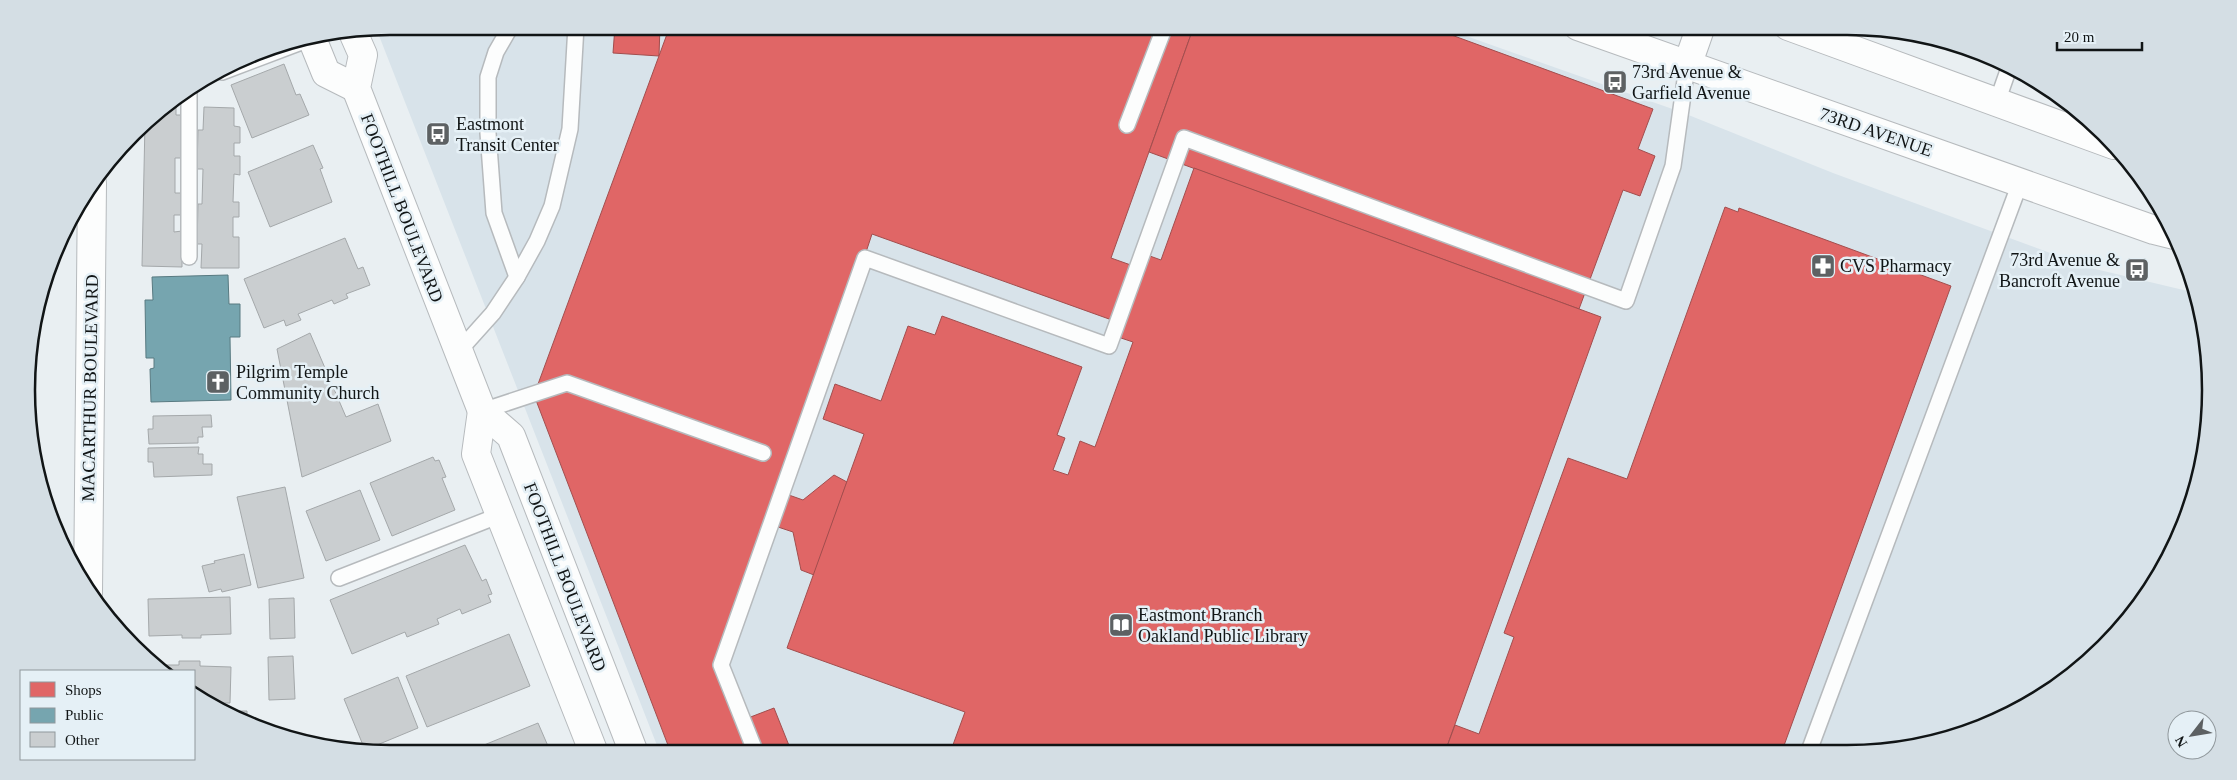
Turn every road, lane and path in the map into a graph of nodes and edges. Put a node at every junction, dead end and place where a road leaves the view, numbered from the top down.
1 (506, 35) edge
2 (575, 35) edge
3 (1162, 35) edge
4 (1603, 35) edge
5 (1698, 35) edge
6 (1813, 35) edge
7 (355, 37) edge
8 (314, 44) edge
9 (1687, 66) junction
10 (2007, 74) edge
11 (356, 88) junction
12 (190, 97) edge
13 (1997, 102) junction
14 (1127, 125) dead end
15 (2097, 138) edge
16 (2020, 183) junction
17 (92, 198) edge
18 (2165, 233) edge
19 (189, 257) dead end
20 (517, 277) junction
21 (458, 352) junction
22 (482, 411) junction
23 (763, 453) dead end
24 (500, 515) junction
25 (88, 576) edge
26 (339, 578) dead end
27 (591, 745) edge
28 (631, 745) edge
29 (753, 745) edge
30 (1811, 745) edge

1 - 20 lane
2 - 20 lane
3 - 14 lane
4 - 9 main road, 73RD AVENUE
5 - 9 main road
6 - 13 main road
7 - 11 main road
8 - 11 main road
9 - 16 main road, 73RD AVENUE
9 - 29 lane
10 - 13 lane
11 - 21 main road, FOOTHILL BOULEVARD
12 - 19 lane
13 - 15 main road
16 - 18 main road, 73RD AVENUE
16 - 30 lane
17 - 25 main road, MACARTHUR BOULEVARD
20 - 21 lane
21 - 22 main road, FOOTHILL BOULEVARD
22 - 23 lane
22 - 24 main road, FOOTHILL BOULEVARD
22 - 28 main road, FOOTHILL BOULEVARD
24 - 26 lane
24 - 27 main road, FOOTHILL BOULEVARD

